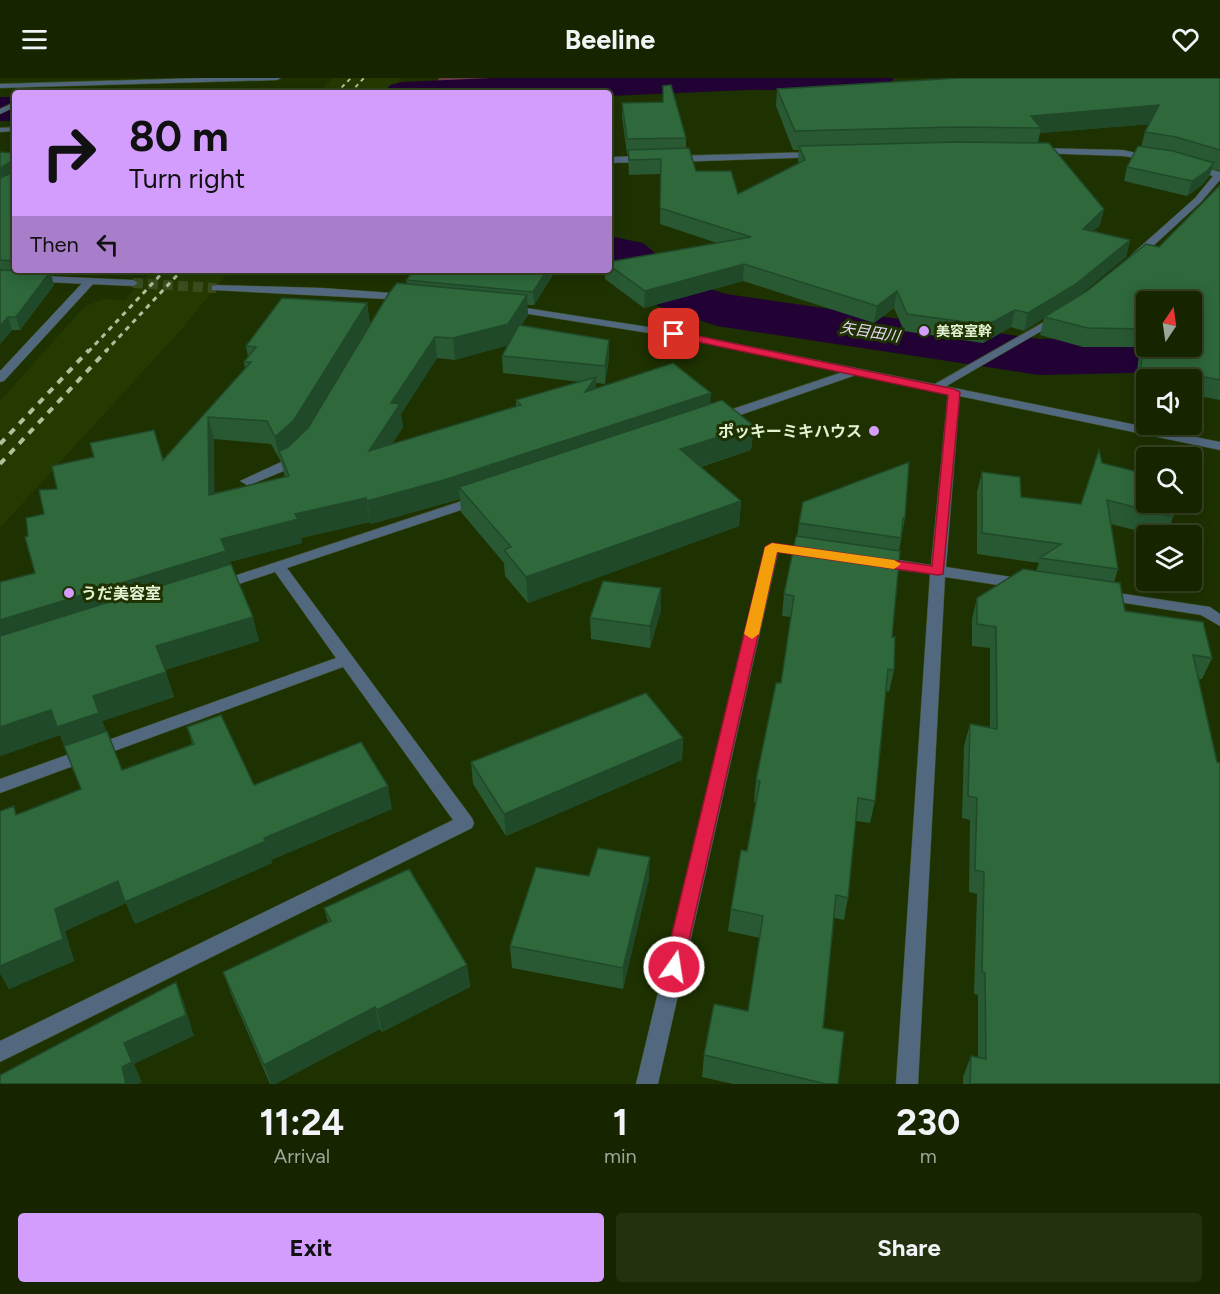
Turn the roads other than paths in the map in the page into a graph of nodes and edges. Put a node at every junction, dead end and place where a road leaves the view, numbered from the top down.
1 (60, 78) edge
2 (277, 78) edge
3 (50, 84) junction
4 (0, 86) edge
5 (39, 90) edge
6 (1026, 151) edge
7 (833, 154) edge
8 (654, 159) edge
9 (665, 159) edge
10 (1158, 159) edge
11 (612, 160) edge
12 (1180, 164) edge
13 (1220, 176) edge
14 (1122, 268) edge
15 (0, 277) edge
16 (90, 281) junction
17 (133, 283) tunnel mouth
18 (216, 288) tunnel mouth
19 (420, 298) edge
20 (497, 306) edge
21 (1068, 311) edge
22 (855, 372) junction
23 (0, 378) edge
24 (934, 388) junction
25 (954, 392) junction
26 (708, 422) edge
27 (305, 446) edge
28 (1220, 446) edge
29 (247, 481) dead end
30 (494, 494) edge
31 (831, 556) edge
32 (867, 561) edge
33 (279, 567) junction
34 (938, 571) junction
35 (1043, 586) edge
36 (201, 592) edge
37 (1089, 593) edge
38 (1220, 621) edge
39 (347, 660) junction
40 (0, 786) edge
41 (0, 1052) edge
42 (646, 1084) edge
43 (907, 1084) edge

1 - 3 street
2 - 3 street
3 - 4 street
3 - 5 street
6 - 10 street
7 - 9 street
8 - 11 street
12 - 13 street
13 - 14 street
15 - 16 street
16 - 17 street
16 - 23 street
18 - 19 street
20 - 22 street
21 - 24 street
22 - 24 street
22 - 26 street
24 - 25 street
25 - 28 street
25 - 34 street
27 - 29 street
30 - 33 street
31 - 42 street
32 - 34 street
33 - 36 street
33 - 39 street
34 - 35 street
34 - 43 street
37 - 38 street
39 - 40 street
39 - 41 street

